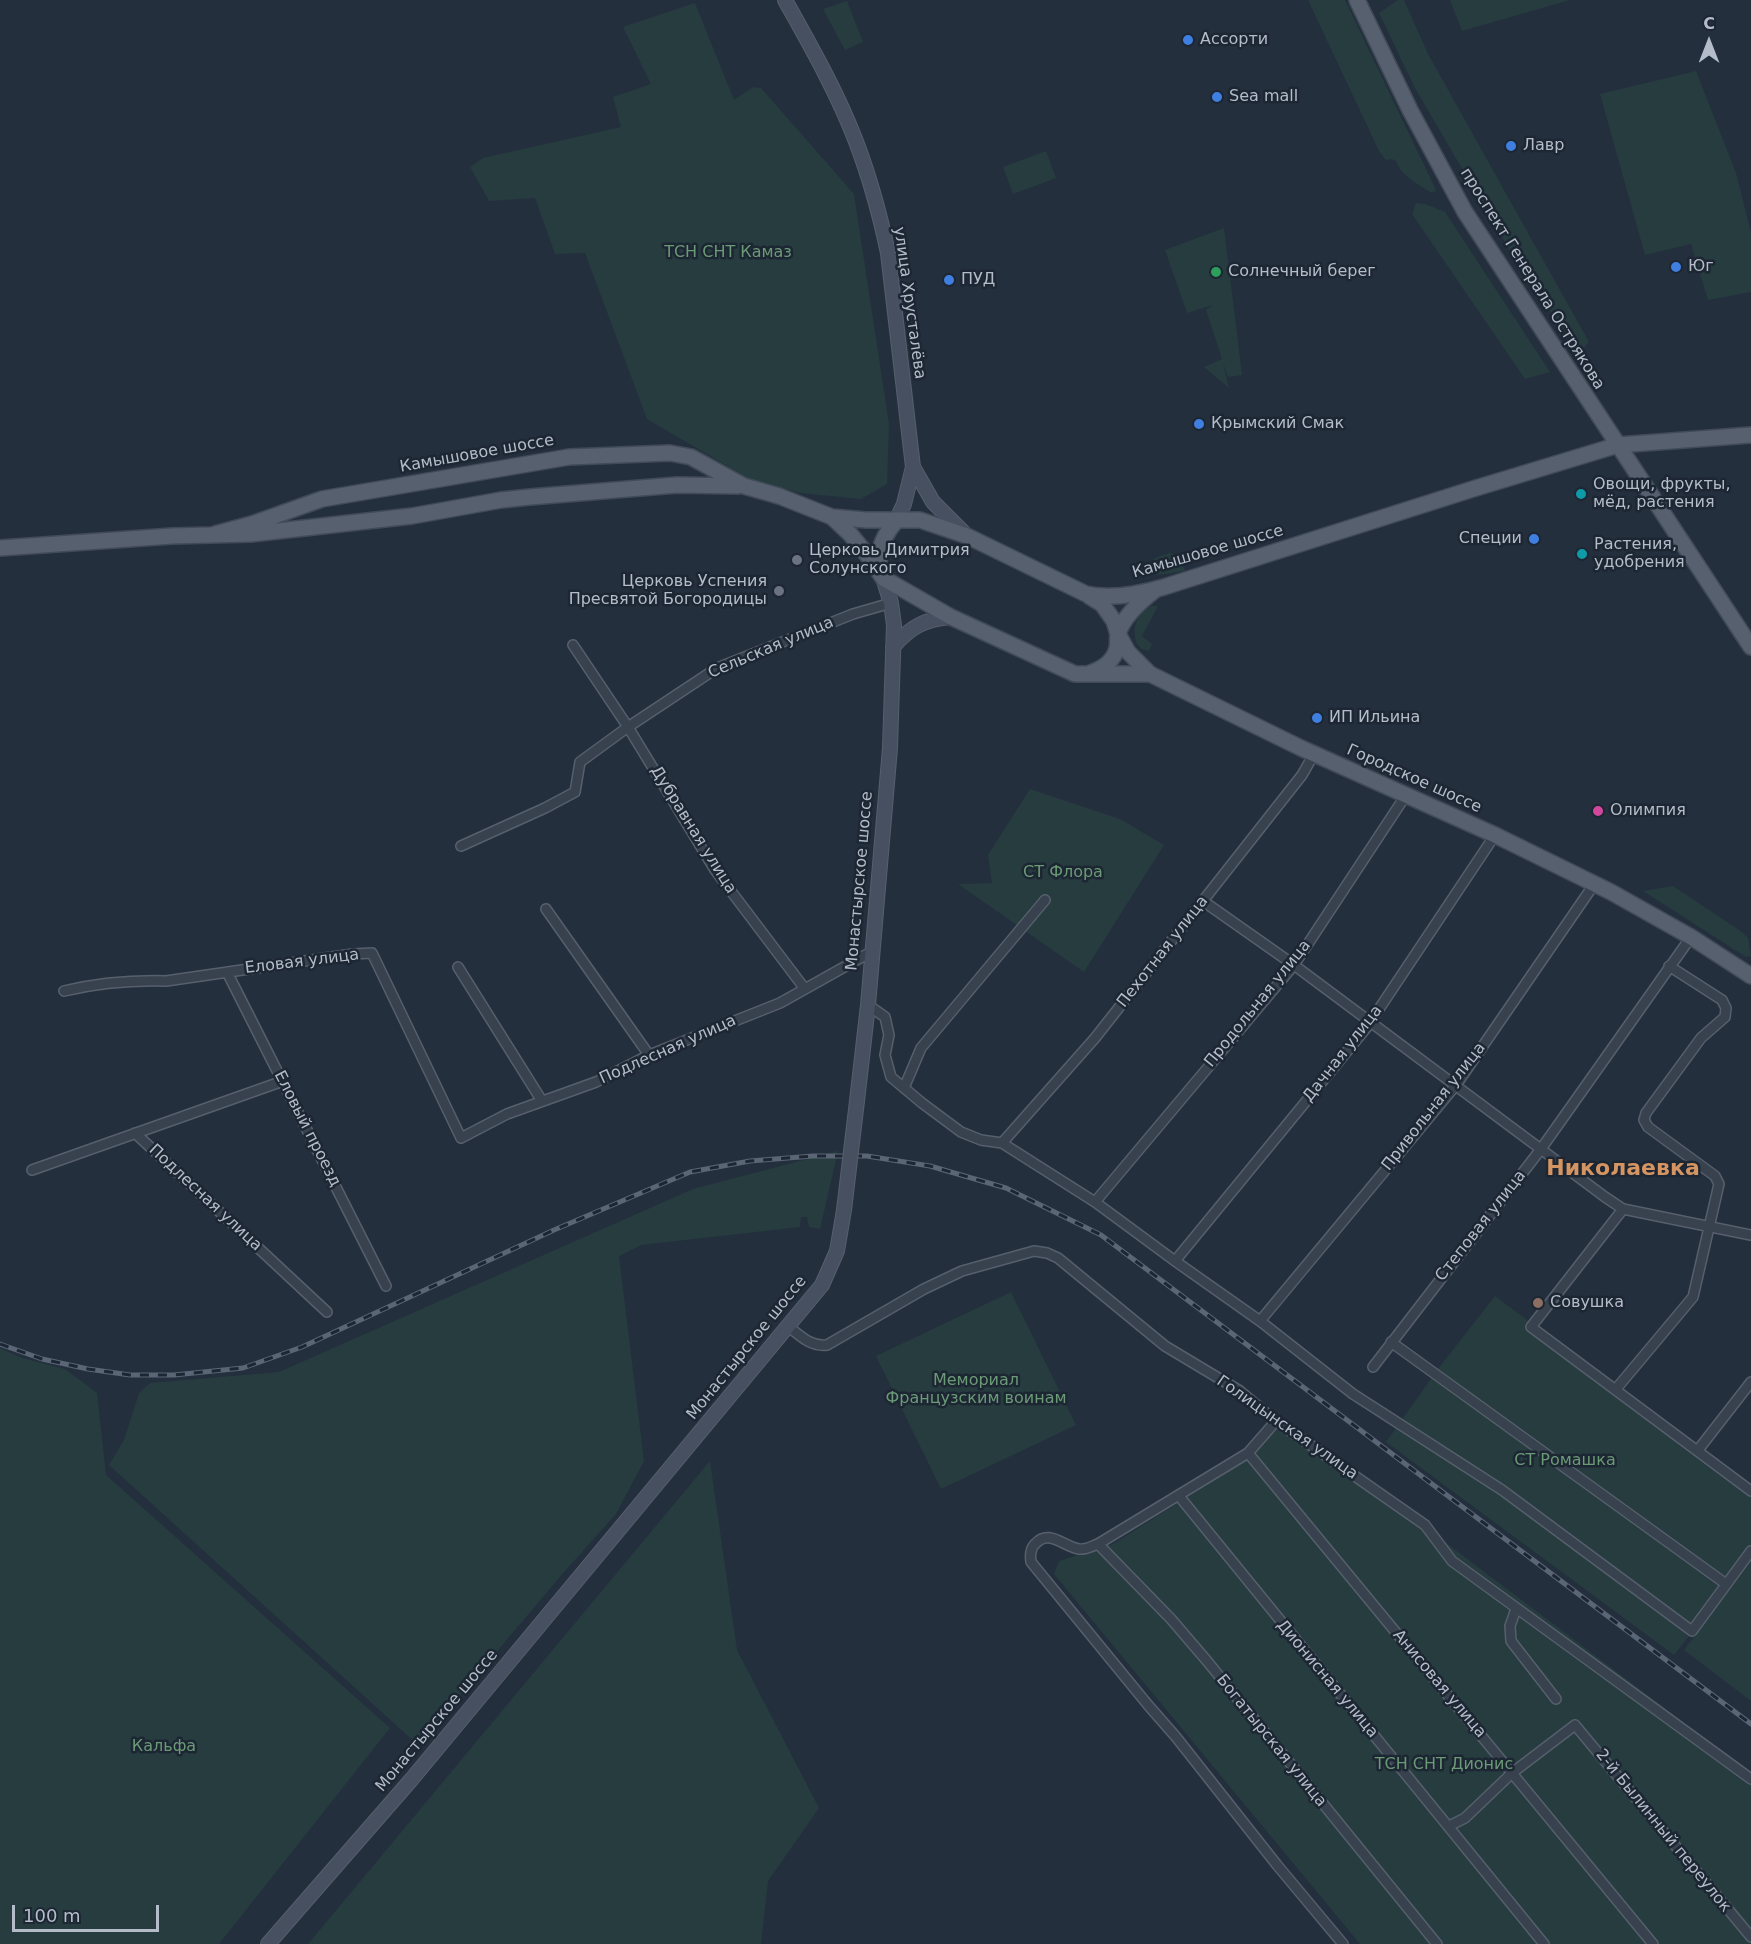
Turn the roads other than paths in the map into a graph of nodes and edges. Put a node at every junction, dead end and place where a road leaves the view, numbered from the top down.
1 (785, 0) edge
2 (1357, 0) edge
3 (1751, 435) edge
4 (1618, 445) junction
5 (913, 467) junction
6 (744, 486) junction
7 (832, 517) junction
8 (896, 521) junction
9 (215, 534) junction
10 (967, 536) junction
11 (0, 548) edge
12 (883, 578) junction
13 (1155, 590) junction
14 (1086, 594) junction
15 (891, 603) junction
16 (951, 617) junction
17 (1118, 634) junction
18 (573, 645) dead end
19 (893, 647) junction
20 (1751, 647) edge
21 (1084, 675) junction
22 (1150, 675) junction
23 (628, 727) junction
24 (1314, 754) junction
25 (1406, 795) junction
26 (1495, 835) junction
27 (461, 846) dead end
28 (1595, 883) junction
29 (1045, 900) dead end
30 (1203, 901) junction
31 (546, 909) dead end
32 (1691, 937) junction
33 (871, 952) junction
34 (1294, 965) junction
35 (1669, 966) junction
36 (458, 967) dead end
37 (227, 972) junction
38 (1751, 976) edge
39 (805, 989) junction
40 (64, 991) dead end
41 (868, 1005) junction
42 (1371, 1022) junction
43 (649, 1055) junction
44 (283, 1081) junction
45 (1456, 1085) junction
46 (904, 1088) junction
47 (542, 1101) junction
48 (135, 1133) junction
49 (461, 1138) joint
50 (1002, 1143) junction
51 (1541, 1149) junction
52 (32, 1170) dead end
53 (1095, 1202) junction
54 (1623, 1209) junction
55 (1708, 1226) junction
56 (1751, 1235) edge
57 (1175, 1261) junction
58 (386, 1286) dead end
59 (327, 1312) dead end
60 (1260, 1321) junction
61 (788, 1326) junction
62 (1391, 1342) junction
63 (1373, 1366) dead end
64 (1751, 1382) edge
65 (1616, 1389) junction
66 (1276, 1421) junction
67 (1698, 1450) junction
68 (1248, 1453) junction
69 (1751, 1491) edge
70 (1179, 1496) junction
71 (1098, 1544) junction
72 (1751, 1551) edge
73 (1747, 1564) edge
74 (1726, 1584) junction
75 (1516, 1609) junction
76 (1556, 1699) dead end
77 (1512, 1773) junction
78 (1751, 1779) edge
79 (1449, 1826) junction
80 (1751, 1936) edge
81 (268, 1944) edge
82 (1343, 1944) edge
83 (1437, 1944) edge
84 (1544, 1944) edge
85 (1653, 1944) edge

1 - 5 main road, улица Хрусталёва
2 - 4 main road, проспект Генерала Острякова
3 - 4 main road, Камышовое шоссе
4 - 13 main road, Камышовое шоссе
4 - 20 main road, проспект Генерала Острякова
5 - 8 main road, улица Хрусталёва
5 - 10 main road
6 - 7 main road, Камышовое шоссе
6 - 9 main road, Камышовое шоссе
6 - 9 main road, Камышовое шоссе
7 - 8 main road, Камышовое шоссе
7 - 12 main road
8 - 10 main road, Камышовое шоссе
8 - 12 main road, Монастырское шоссе
9 - 11 main road, Камышовое шоссе
10 - 14 main road, Камышовое шоссе
12 - 15 main road, Монастырское шоссе
12 - 16 main road
13 - 14 main road, Камышовое шоссе
13 - 17 main road
14 - 17 main road, Городское шоссе
15 - 19 main road, Монастырское шоссе
15 - 23 street, Сельская улица
16 - 19 main road
16 - 21 main road
17 - 21 main road
17 - 22 main road, Городское шоссе
18 - 23 street, Дубравная улица
19 - 33 main road, Монастырское шоссе
21 - 22 main road
22 - 24 main road, Городское шоссе
23 - 27 street, Сельская улица
23 - 39 street, Дубравная улица
24 - 25 main road, Городское шоссе
24 - 30 street, Пехотная улица
25 - 26 main road, Городское шоссе
25 - 34 street, Продольная улица
26 - 28 main road, Городское шоссе
26 - 42 street, Дачная улица
28 - 32 main road, Городское шоссе
28 - 45 street, Привольная улица
29 - 46 street
30 - 34 street
30 - 50 street, Пехотная улица
31 - 43 street
32 - 35 street, Степовая улица
32 - 38 main road, Городское шоссе
33 - 39 street, Подлесная улица
33 - 41 main road, Монастырское шоссе
34 - 42 street
34 - 53 street, Продольная улица
35 - 51 street, Степовая улица
35 - 55 street
36 - 47 street
37 - 40 street, Еловая улица
37 - 44 street, Еловый проезд
37 - 49 street, Еловая улица
39 - 43 street, Подлесная улица
41 - 46 street
41 - 61 main road, Монастырское шоссе, bridge
42 - 45 street
42 - 57 street, Дачная улица
43 - 47 street, Подлесная улица
44 - 48 street, Подлесная улица
44 - 58 street, Еловый проезд
45 - 51 street
45 - 60 street, Привольная улица
46 - 50 street
47 - 49 street, Подлесная улица
48 - 52 street, Подлесная улица
48 - 59 street, Подлесная улица
50 - 53 street
51 - 54 street
51 - 62 street, Степовая улица
53 - 57 street
54 - 55 street
54 - 65 street
55 - 56 street
55 - 65 street
57 - 60 street
60 - 74 street
61 - 66 street, Голицынская улица
61 - 81 main road, Монастырское шоссе
62 - 63 street, Степовая улица
62 - 74 street
64 - 67 street
65 - 67 street
66 - 68 street
66 - 75 street, Голицынская улица
67 - 69 street
68 - 70 street
68 - 77 street, Анисовая улица
70 - 71 street
70 - 79 street, Дионисная улица
71 - 82 street
71 - 83 street, Богатырская улица
72 - 73 street
73 - 74 street
75 - 76 street
75 - 78 street, Голицынская улица
77 - 79 street
77 - 80 street, 2-й Былинный переулок
77 - 85 street, Анисовая улица
79 - 84 street, Дионисная улица

